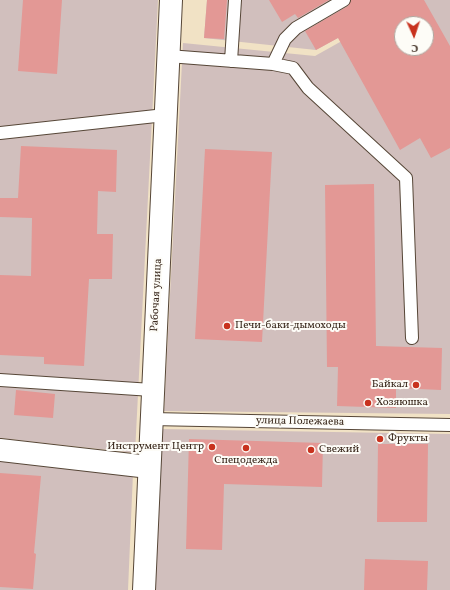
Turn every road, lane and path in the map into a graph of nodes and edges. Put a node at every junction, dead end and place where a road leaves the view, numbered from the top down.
1 (171, 0) edge
2 (235, 0) edge
3 (344, 0) edge
4 (168, 56) junction
5 (231, 61) junction
6 (273, 64) junction
7 (165, 115) junction
8 (0, 133) edge
9 (412, 338) dead end
10 (0, 380) edge
11 (152, 390) junction
12 (151, 419) junction
13 (450, 425) edge
14 (0, 450) edge
15 (149, 467) junction
16 (144, 590) edge

1 - 4 street, Рабочая улица
2 - 5 lane
3 - 6 lane
4 - 5 lane
4 - 7 street, Рабочая улица
5 - 6 lane
6 - 9 lane
7 - 8 lane
7 - 11 street, Рабочая улица
10 - 11 lane
11 - 12 street, Рабочая улица
12 - 13 lane, улица Полежаева
12 - 15 street, Рабочая улица
14 - 15 street
15 - 16 street, Рабочая улица

